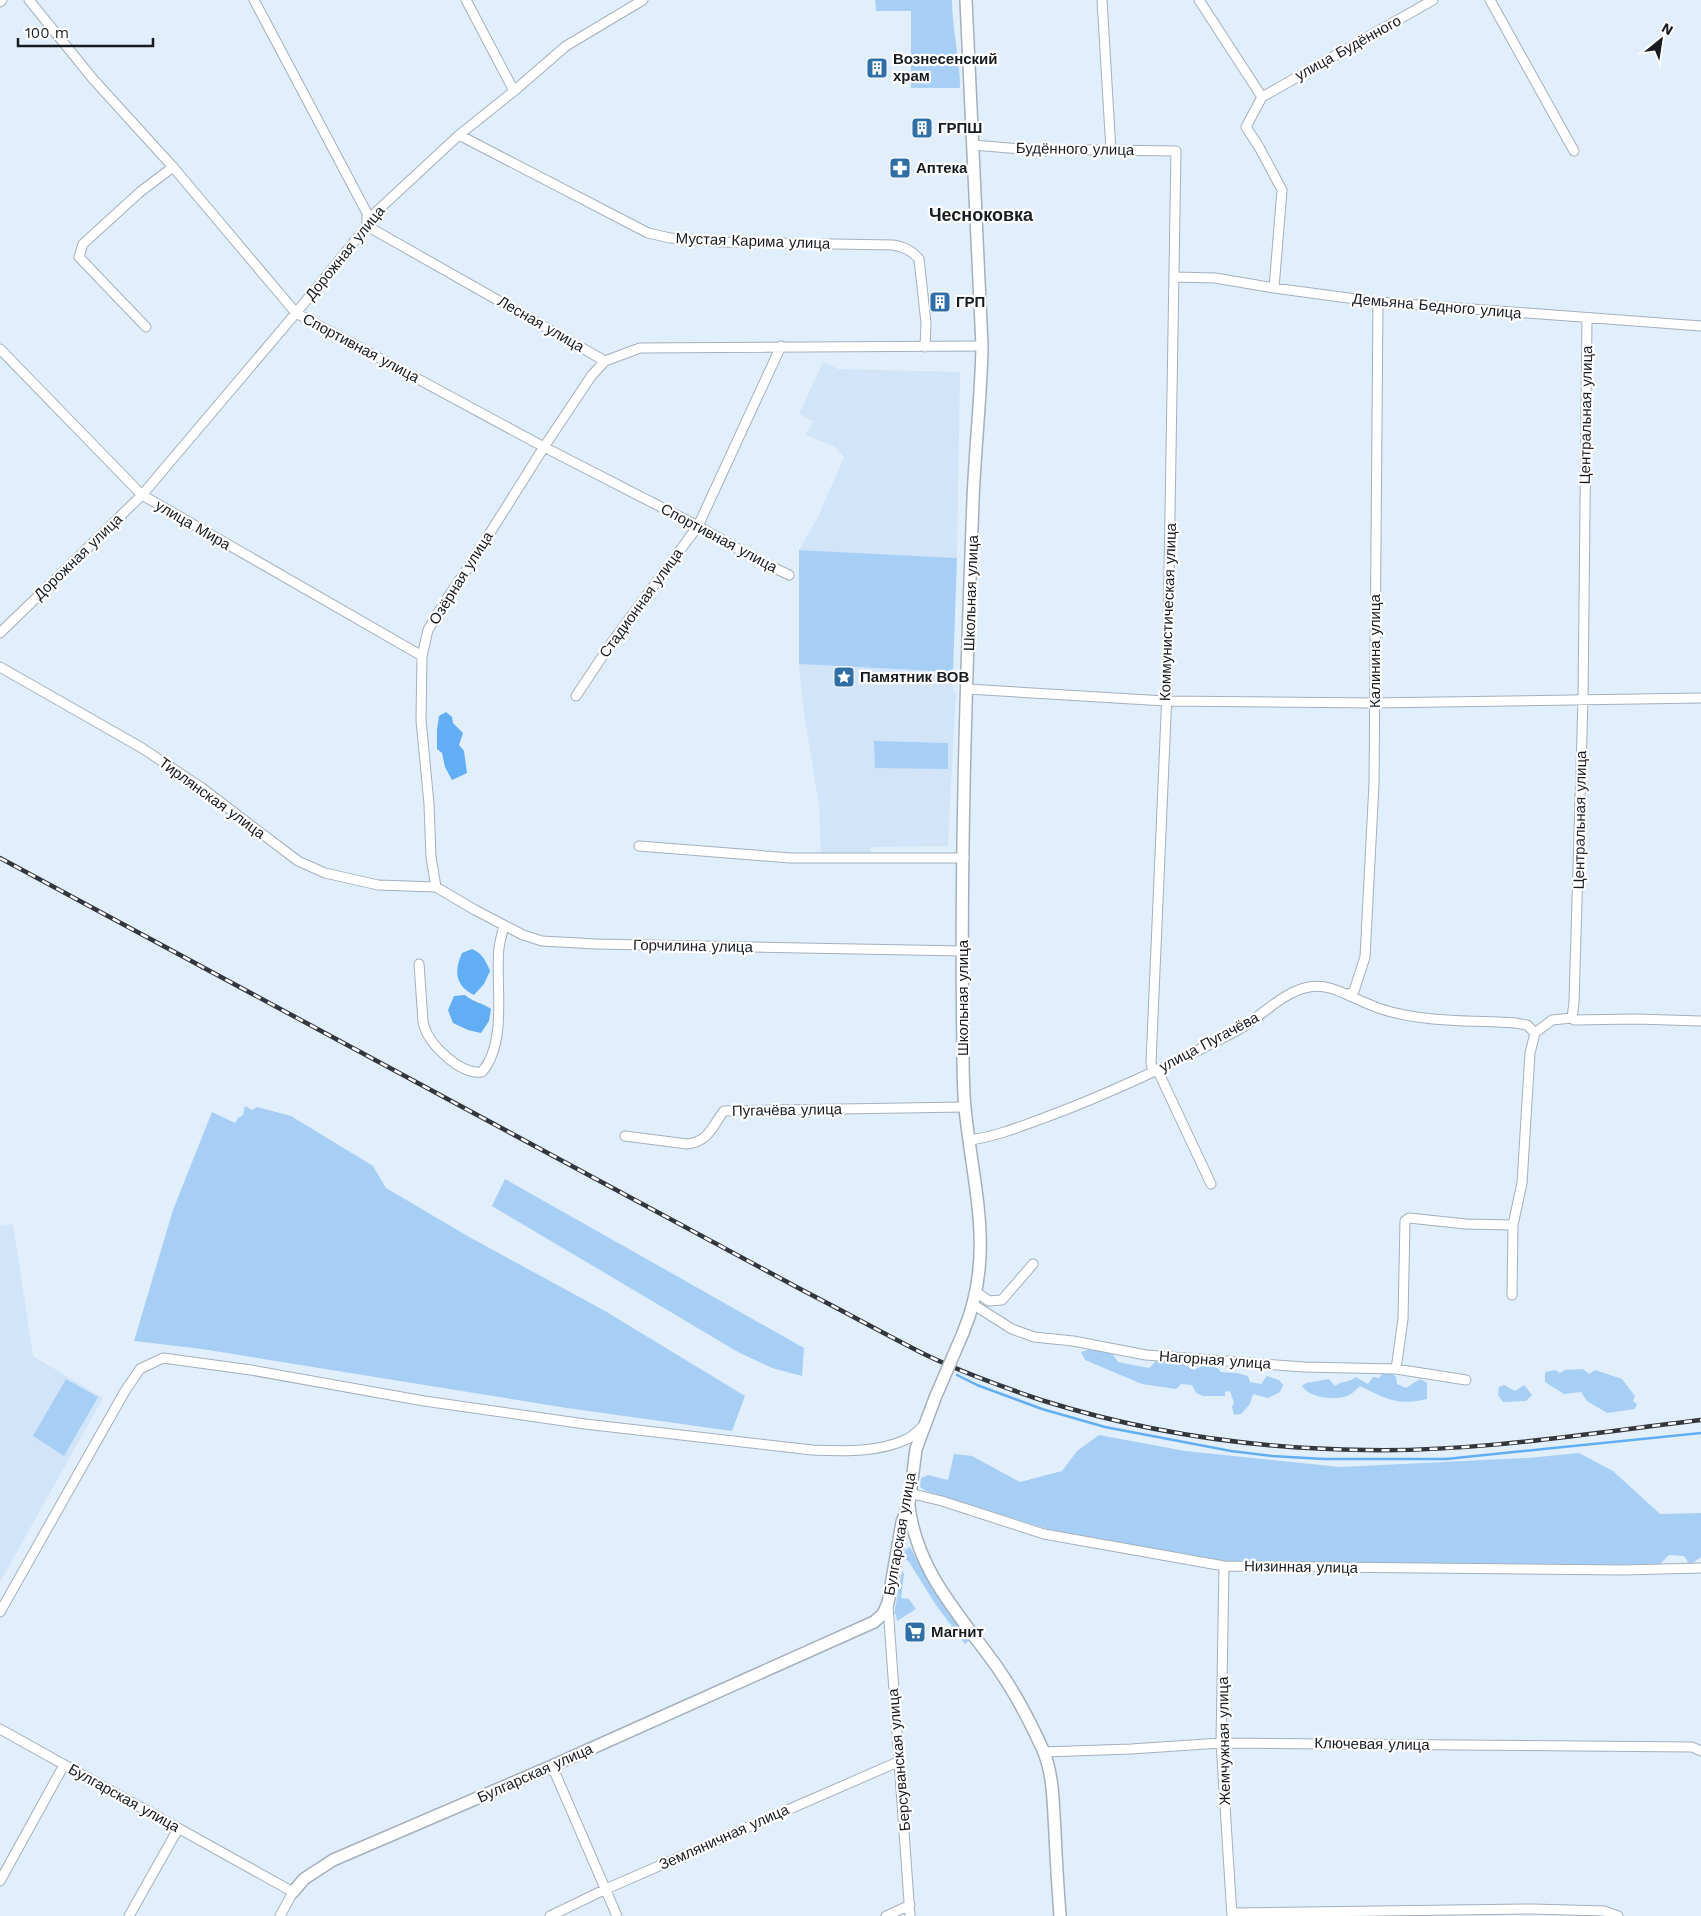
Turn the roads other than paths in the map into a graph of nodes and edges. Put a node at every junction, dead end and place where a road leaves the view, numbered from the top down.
1 (29, 0) edge
2 (254, 0) edge
3 (466, 0) edge
4 (643, 0) edge
5 (966, 0) edge
6 (1102, 0) edge
7 (1199, 0) edge
8 (1433, 0) edge
9 (1490, 0) edge
10 (514, 91) junction
11 (1262, 97) junction
12 (459, 135) junction
13 (974, 145) junction
14 (1111, 151) junction
15 (1176, 151) joint
16 (1574, 151) dead end
17 (172, 167) junction
18 (367, 226) junction
19 (1175, 278) junction
20 (1274, 288) junction
21 (1378, 302) junction
22 (296, 313) junction
23 (1587, 318) junction
24 (1701, 326) edge
25 (146, 327) dead end
26 (781, 346) junction
27 (982, 346) junction
28 (925, 347) junction
29 (0, 349) edge
30 (605, 361) junction
31 (544, 447) junction
32 (142, 495) junction
33 (698, 526) junction
34 (789, 575) dead end
35 (0, 633) edge
36 (422, 656) junction
37 (0, 667) edge
38 (968, 689) junction
39 (576, 696) dead end
40 (1701, 698) edge
41 (1583, 700) junction
42 (1165, 701) junction
43 (1374, 703) junction
44 (639, 846) dead end
45 (964, 858) junction
46 (436, 887) junction
47 (504, 926) junction
48 (963, 952) junction
49 (420, 964) dead end
50 (1349, 994) junction
51 (1572, 1018) junction
52 (1701, 1021) edge
53 (1535, 1034) junction
54 (1155, 1070) junction
55 (965, 1107) junction
56 (625, 1136) dead end
57 (970, 1140) junction
58 (1211, 1184) dead end
59 (1514, 1225) junction
60 (1033, 1264) dead end
61 (976, 1292) junction
62 (1512, 1295) dead end
63 (974, 1305) junction
64 (1396, 1369) junction
65 (1466, 1380) dead end
66 (935, 1398) joint
67 (922, 1427) junction
68 (909, 1498) junction
69 (1224, 1566) junction
70 (1700, 1567) edge
71 (888, 1603) junction
72 (0, 1612) edge
73 (0, 1729) edge
74 (1221, 1742) junction
75 (1701, 1751) edge
76 (1043, 1752) junction
77 (900, 1761) junction
78 (64, 1765) junction
79 (552, 1766) junction
80 (178, 1828) junction
81 (0, 1881) edge
82 (606, 1889) junction
83 (293, 1892) junction
84 (910, 1906) junction
85 (1232, 1915) edge
86 (129, 1916) edge
87 (280, 1916) edge
88 (550, 1916) edge
89 (618, 1916) edge
90 (886, 1916) edge
91 (910, 1916) edge
92 (1060, 1916) edge
93 (1618, 1916) edge

1 - 17 street, Спортивная улица
2 - 18 street
3 - 10 street
4 - 10 street, Дорожная улица
5 - 13 street, Школьная улица
6 - 14 street
7 - 11 street
8 - 11 street, улица Будённого
9 - 16 street
10 - 12 street, Дорожная улица
11 - 20 street
12 - 18 street, Дорожная улица
12 - 28 street, Мустая Карима улица
13 - 14 street, Будённого улица
13 - 27 street, Школьная улица
14 - 15 street, Будённого улица
15 - 19 street, Коммунистическая улица
17 - 22 street, Спортивная улица
17 - 25 street
18 - 22 street, Дорожная улица
18 - 30 street, Лесная улица
19 - 20 street, Демьяна Бедного улица
19 - 42 street, Коммунистическая улица
20 - 21 street, Демьяна Бедного улица
21 - 23 street, Демьяна Бедного улица
21 - 43 street, Калинина улица
22 - 31 street, Спортивная улица
22 - 32 street, Дорожная улица
23 - 24 street, Демьяна Бедного улица
23 - 41 street, Центральная улица
26 - 28 street
26 - 30 street
26 - 33 street, Стадионная улица
27 - 28 street
27 - 38 street, Школьная улица
29 - 32 street, улица Мира
30 - 31 street, Озёрная улица
31 - 33 street, Спортивная улица
31 - 36 street, Озёрная улица
32 - 35 street, Дорожная улица
32 - 36 street, улица Мира
33 - 34 street, Спортивная улица
33 - 39 street, Стадионная улица
36 - 46 street, Озёрная улица
37 - 46 street, Тирлянская улица
38 - 42 street
38 - 45 street, Школьная улица
40 - 41 street
41 - 43 street
41 - 51 street, Центральная улица
42 - 43 street
42 - 54 street, Коммунистическая улица
43 - 50 street, Калинина улица
44 - 45 street
45 - 48 street, Школьная улица
46 - 47 street, Горчилина улица
47 - 48 street, Горчилина улица
47 - 49 street
48 - 55 street, Школьная улица
50 - 53 street, улица Пугачёва
50 - 54 street, улица Пугачёва
51 - 52 street
51 - 53 street
53 - 59 street
54 - 57 street, улица Пугачёва
54 - 58 street, Коммунистическая улица
55 - 56 street, Пугачёва улица
55 - 57 street, Школьная улица
57 - 61 street, Школьная улица
59 - 62 street
59 - 64 street
60 - 61 street
61 - 63 street, Школьная улица
63 - 64 street, Нагорная улица
63 - 66 street, Школьная улица, bridge
64 - 65 street, Нагорная улица
66 - 67 street, Булгарская улица
67 - 68 street, Булгарская улица
67 - 72 street
68 - 69 street, Низинная улица
68 - 71 street, Булгарская улица
68 - 76 street
69 - 70 street, Низинная улица
69 - 74 street, Жемчужная улица
71 - 77 street, Берсуванская улица
71 - 79 street, Булгарская улица
73 - 78 street, Булгарская улица
74 - 75 street, Ключевая улица
74 - 76 street, Ключевая улица
74 - 85 street, Жемчужная улица
76 - 92 street
77 - 82 street, Земляничная улица
77 - 84 street, Берсуванская улица
78 - 80 street, Булгарская улица
78 - 81 street
79 - 82 street
79 - 83 street, Булгарская улица
80 - 83 street, Булгарская улица
80 - 86 street
82 - 88 street, Земляничная улица
82 - 89 street
83 - 87 street
84 - 90 street
84 - 91 street, Берсуванская улица
85 - 93 street

